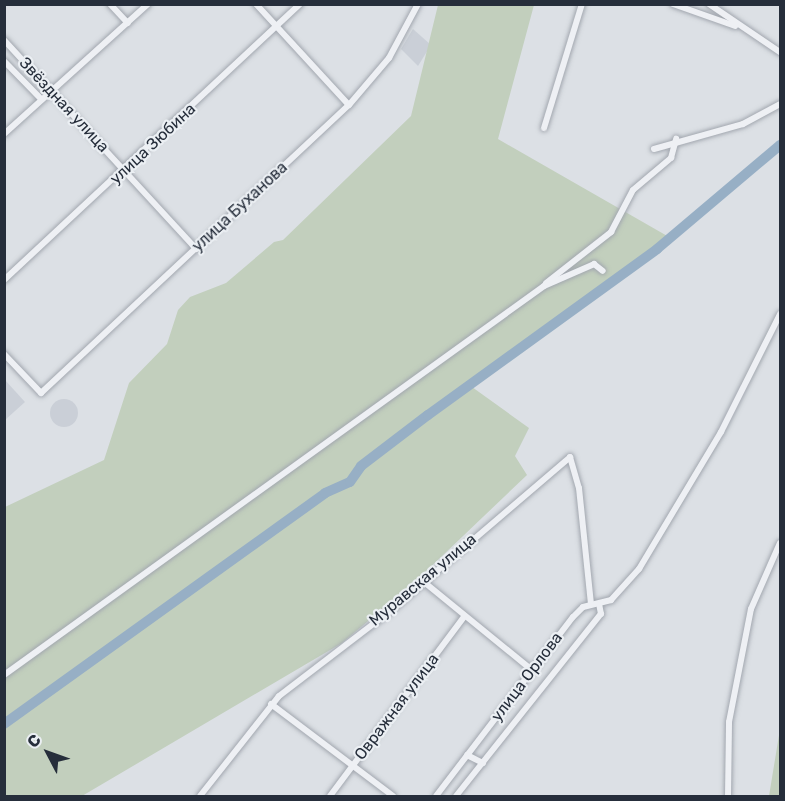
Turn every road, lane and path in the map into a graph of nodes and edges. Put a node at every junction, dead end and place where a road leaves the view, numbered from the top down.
1 (110, 4) edge
2 (148, 4) edge
3 (256, 4) edge
4 (300, 4) edge
5 (418, 4) edge
6 (582, 4) edge
7 (673, 4) edge
8 (709, 4) edge
9 (128, 23) junction
10 (279, 29) junction
11 (744, 29) junction
12 (4, 40) edge
13 (780, 52) edge
14 (4, 61) edge
15 (52, 91) junction
16 (42, 100) junction
17 (780, 104) edge
18 (349, 105) junction
19 (544, 128) dead end
20 (4, 134) edge
21 (676, 139) junction
22 (654, 149) dead end
23 (124, 170) junction
24 (196, 249) junction
25 (603, 271) dead end
26 (4, 280) edge
27 (544, 286) junction
28 (780, 314) edge
29 (4, 354) edge
30 (780, 543) edge
31 (424, 582) junction
32 (591, 604) junction
33 (599, 604) junction
34 (464, 617) junction
35 (532, 670) junction
36 (4, 675) edge
37 (271, 704) junction
38 (467, 755) junction
39 (483, 763) junction
40 (353, 766) junction
41 (200, 796) edge
42 (330, 796) edge
43 (393, 796) edge
44 (436, 796) edge
45 (456, 796) edge
46 (728, 796) edge

1 - 9 street
2 - 9 street
3 - 10 street
4 - 10 street, улица Зюбина
5 - 18 street, улица Буханова
6 - 19 street
7 - 11 street
8 - 11 street
9 - 15 street
10 - 18 street
10 - 23 street, улица Зюбина
11 - 13 street
12 - 15 street, Звёздная улица
14 - 16 street, Звёздная улица
15 - 16 street
15 - 23 street, Звёздная улица
16 - 20 street
17 - 21 street
18 - 24 street, улица Буханова
21 - 22 street
21 - 27 street
23 - 24 street, Звёздная улица
23 - 26 street, улица Зюбина
24 - 29 street, улица Буханова
25 - 27 street
27 - 36 street
28 - 33 street
30 - 46 street
31 - 32 street, Муравская улица
31 - 34 street
31 - 37 street, Муравская улица
32 - 33 street
32 - 35 street, улица Орлова
33 - 39 street
34 - 35 street
34 - 40 street, Овражная улица
35 - 38 street, улица Орлова
37 - 40 street
37 - 41 street, Муравская улица
38 - 39 street
38 - 44 street, улица Орлова
39 - 45 street
40 - 42 street, Овражная улица
40 - 43 street

